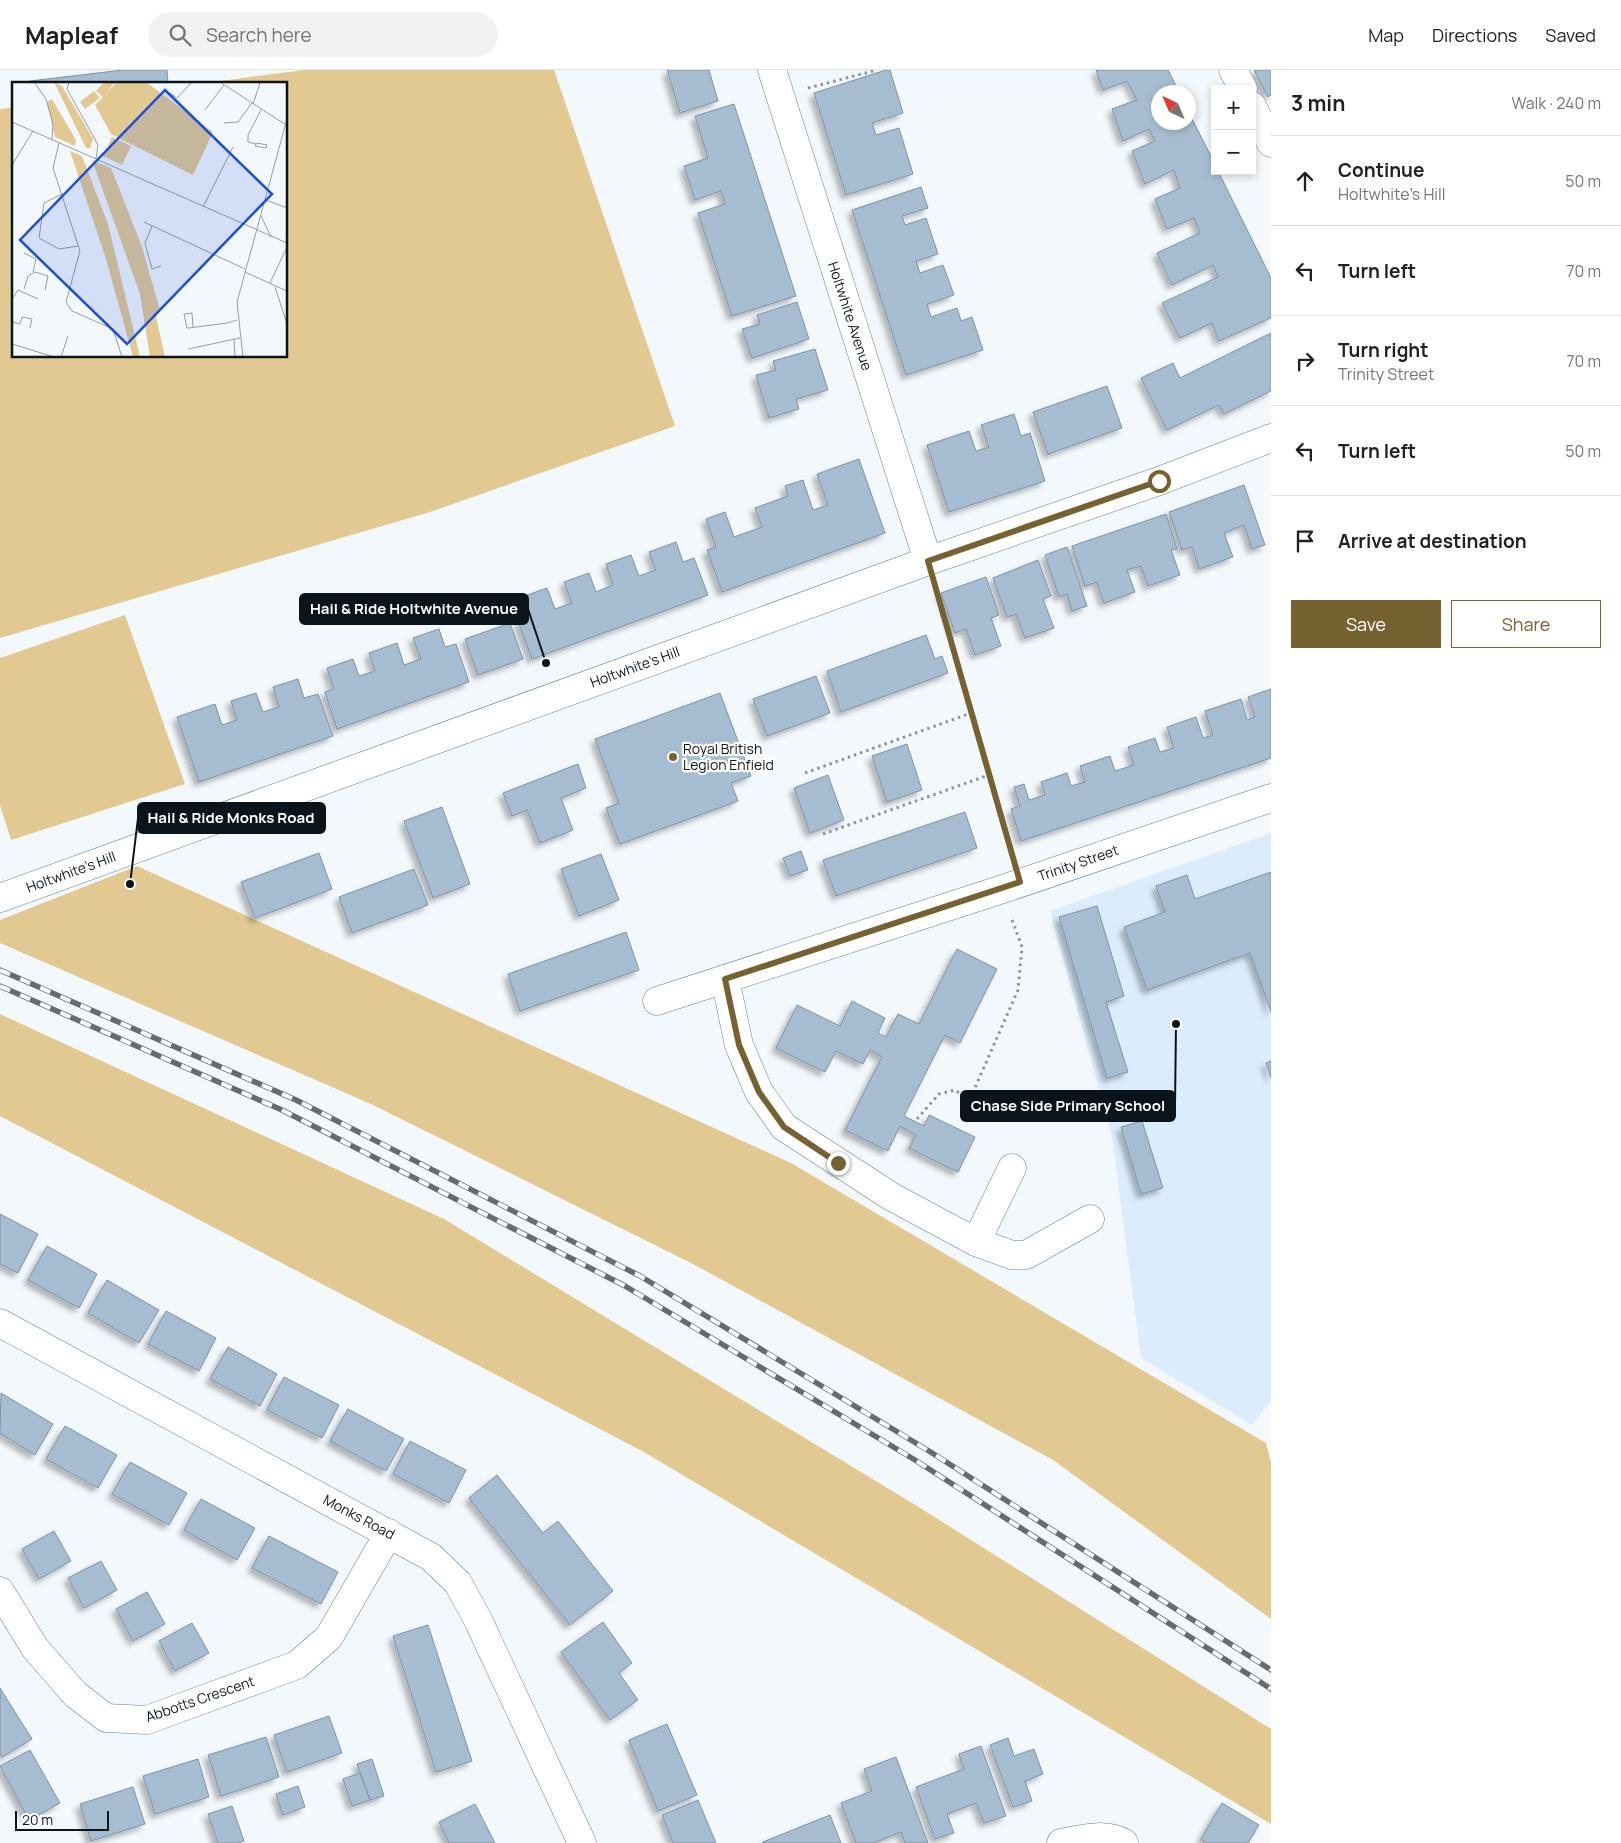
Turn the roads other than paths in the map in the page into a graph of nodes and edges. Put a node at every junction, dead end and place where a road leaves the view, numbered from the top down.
1 (772, 70) edge
2 (1233, 70) edge
3 (1241, 85) edge
4 (1256, 114) edge
5 (1271, 142) edge
6 (1271, 438) edge
7 (928, 561) junction
8 (1271, 798) edge
9 (0, 898) edge
10 (725, 979) junction
11 (657, 1001) dead end
12 (1012, 1168) dead end
13 (1090, 1219) dead end
14 (976, 1242) junction
15 (0, 1323) edge
16 (389, 1533) junction
17 (0, 1591) edge
18 (582, 1843) edge
19 (1061, 1843) edge
20 (1124, 1843) edge

1 - 7 street, Holtwhite Avenue
2 - 3 street
4 - 5 street
6 - 7 street, Holtwhite's Hill
7 - 9 street, Holtwhite's Hill
8 - 10 street, Trinity Street
10 - 11 street, Trinity Street
10 - 14 street
12 - 14 street
13 - 14 street
15 - 16 street, Monks Road
16 - 17 street, Abbotts Crescent
16 - 18 street, Monks Road
19 - 20 street

